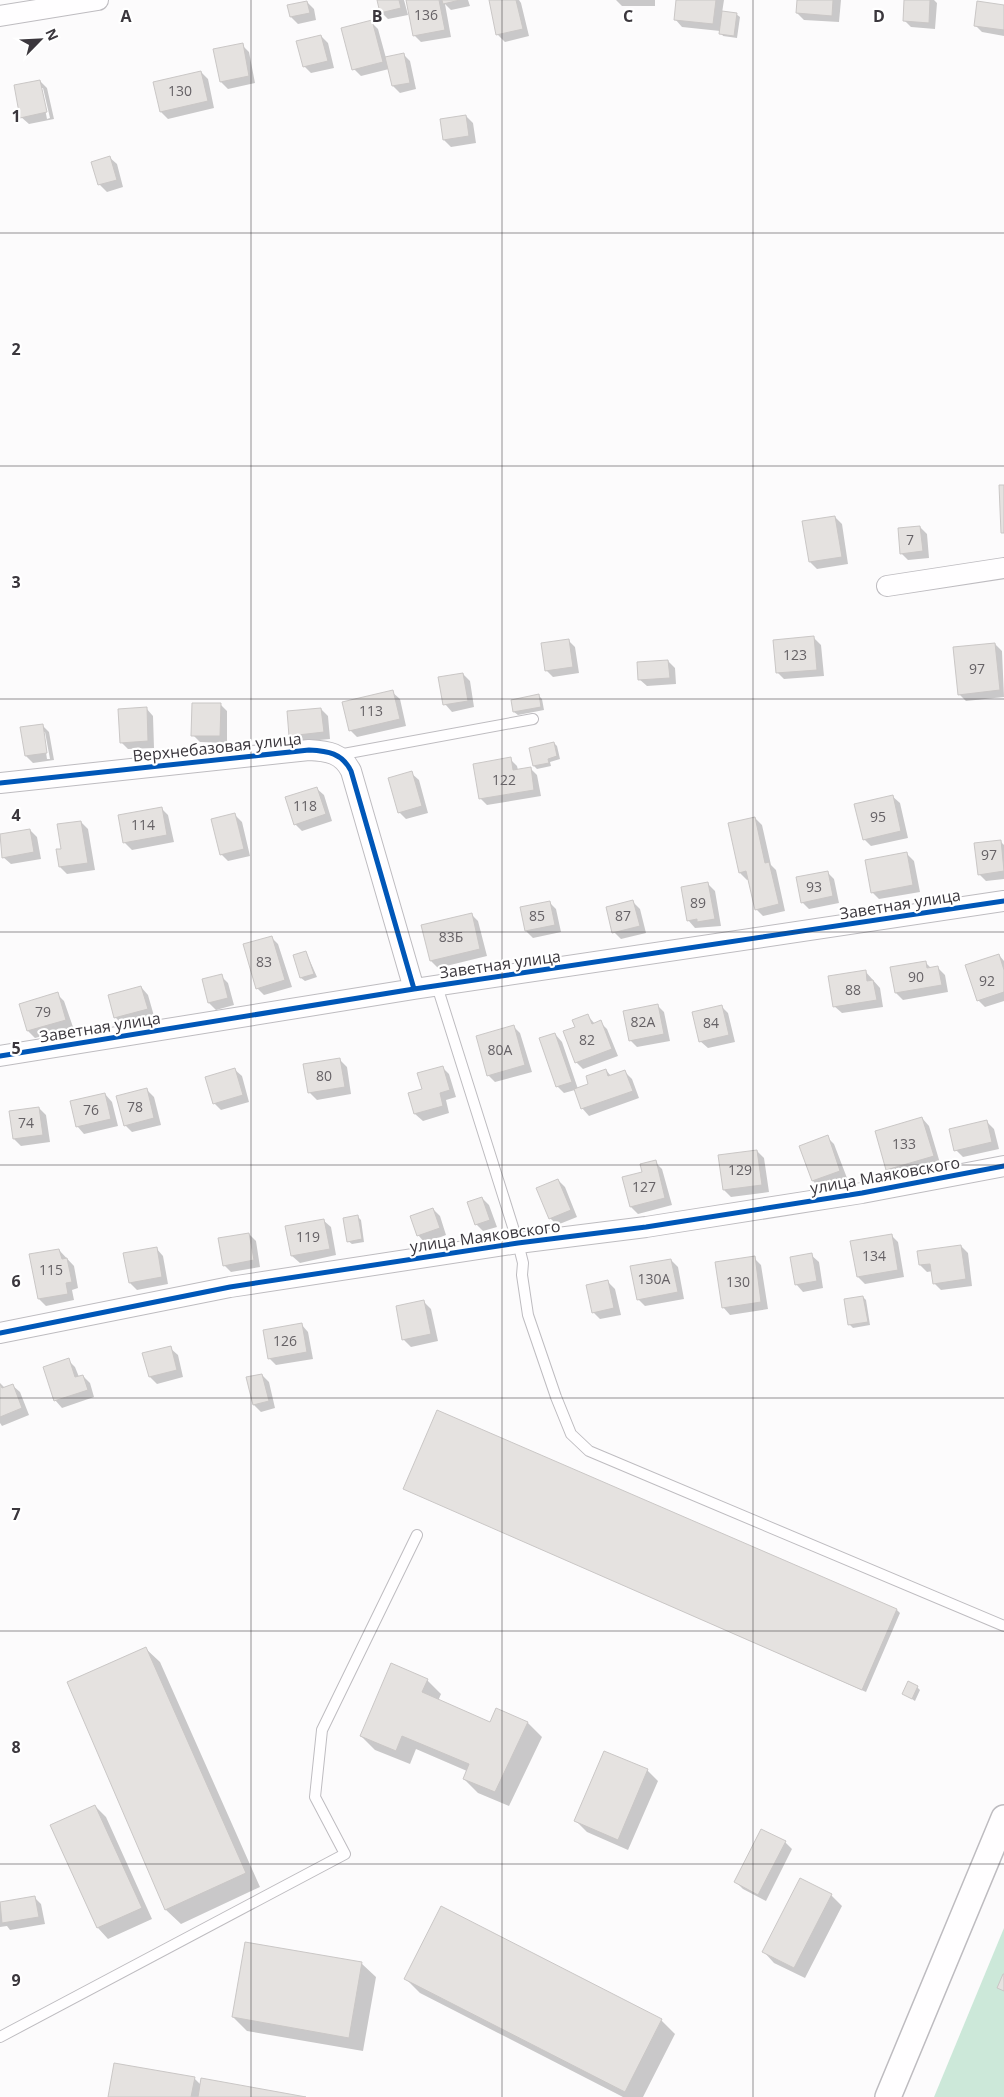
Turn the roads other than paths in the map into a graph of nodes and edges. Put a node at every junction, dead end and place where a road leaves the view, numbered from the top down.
1 (98, 0) edge
2 (0, 16) edge
3 (1004, 568) edge
4 (887, 586) dead end
5 (532, 719) dead end
6 (338, 755) junction
7 (0, 783) edge
8 (1004, 901) edge
9 (437, 986) junction
10 (414, 989) junction
11 (0, 1056) edge
12 (1004, 1166) edge
13 (518, 1243) junction
14 (0, 1333) edge
15 (417, 1535) dead end
16 (1004, 1626) edge
17 (1004, 1818) edge
18 (0, 2037) edge
19 (888, 2097) edge

1 - 2 street
3 - 4 street
5 - 6 lane
6 - 7 street, Верхнебазовая улица
6 - 10 street
8 - 9 street, Заветная улица
9 - 10 street, Заветная улица
9 - 13 lane
10 - 11 street, Заветная улица
12 - 13 street, улица Маяковского
13 - 14 street, улица Маяковского
13 - 16 lane
15 - 18 lane
17 - 19 street

